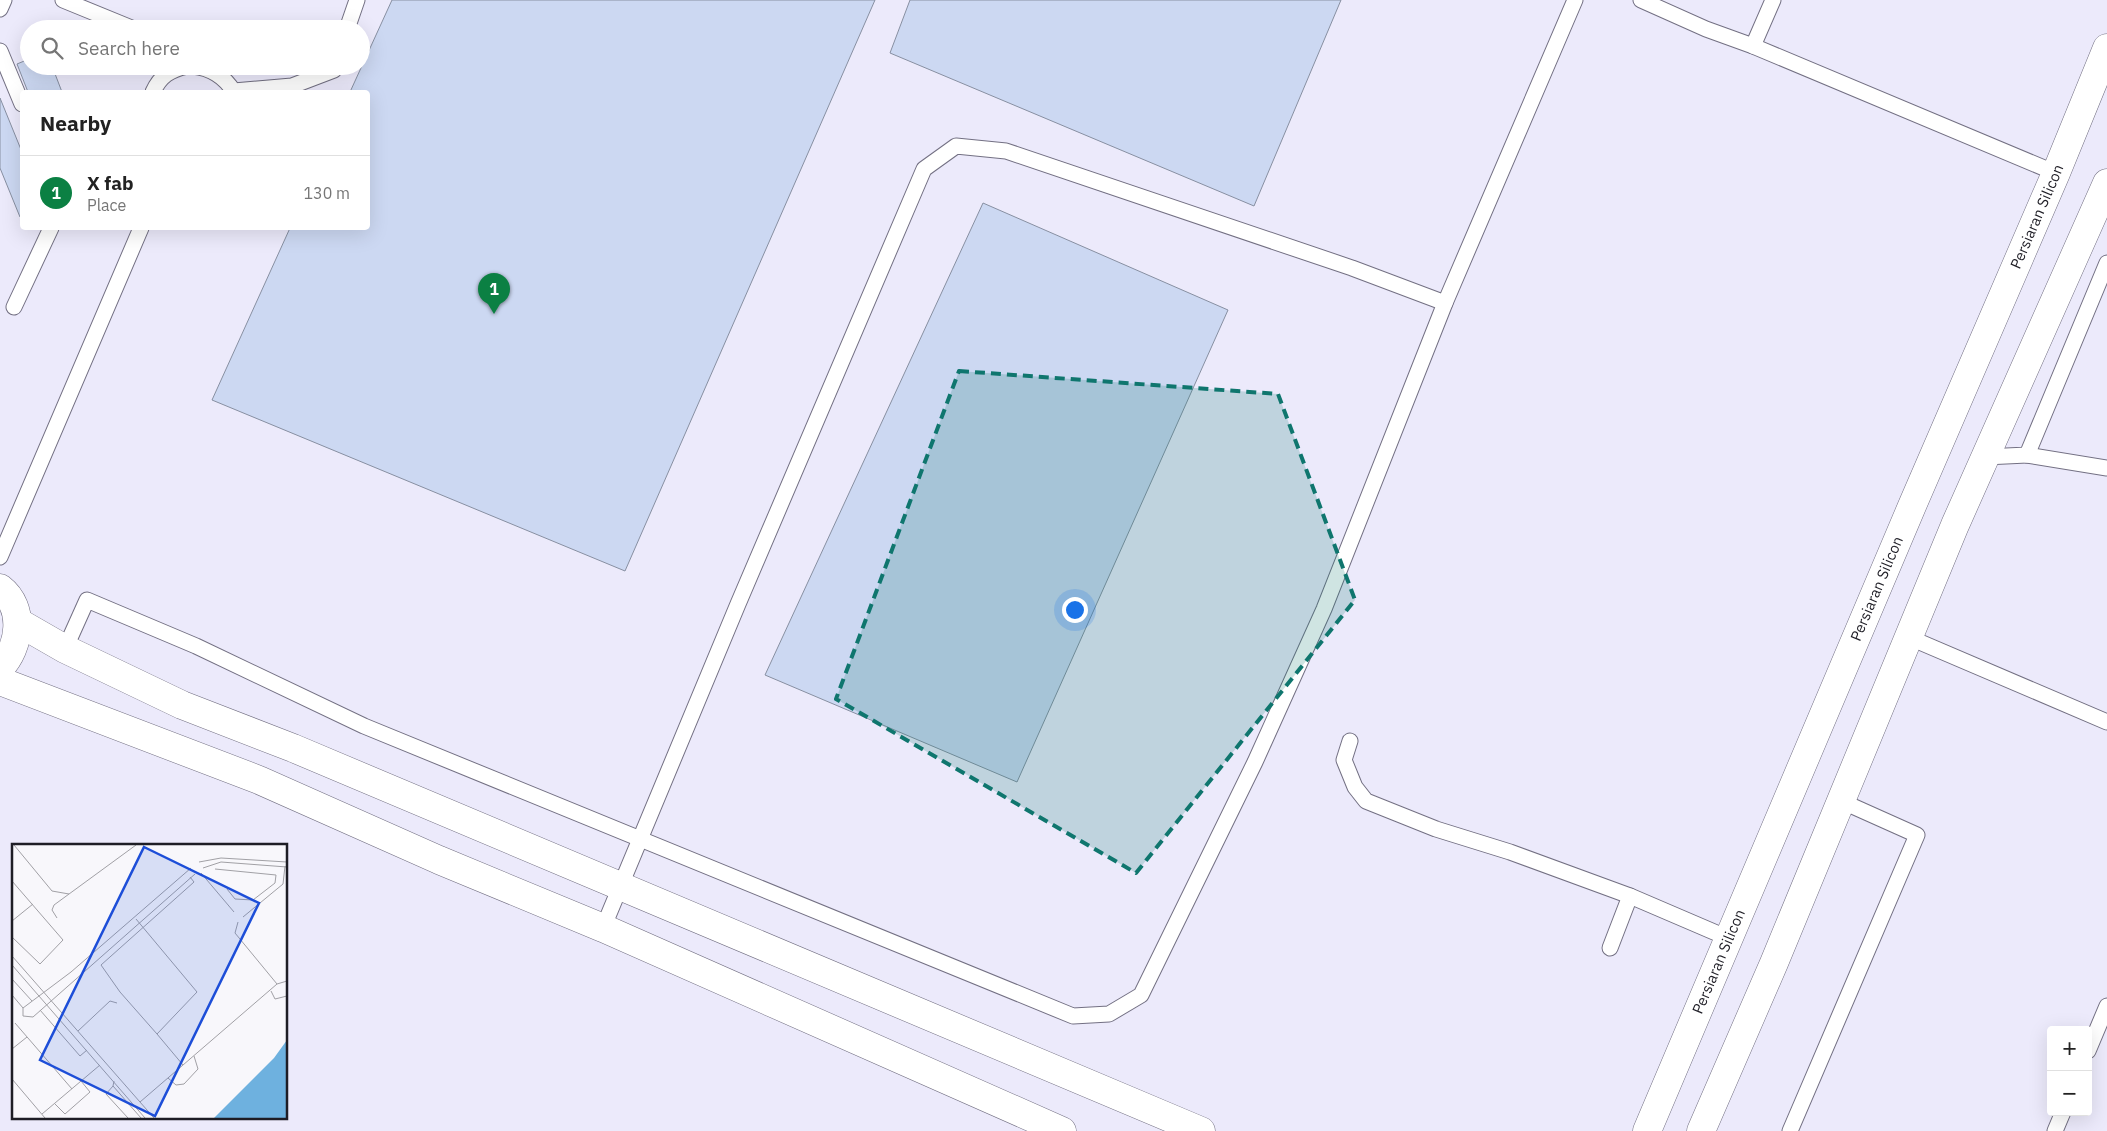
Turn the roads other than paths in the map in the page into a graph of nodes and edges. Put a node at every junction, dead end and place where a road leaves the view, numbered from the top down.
1 (4, 0) edge
2 (63, 0) edge
3 (357, 0) edge
4 (1575, 0) edge
5 (1641, 0) edge
6 (1773, 0) edge
7 (0, 9) edge
8 (112, 20) edge
9 (350, 20) edge
10 (1753, 46) junction
11 (2107, 48) edge
12 (0, 52) edge
13 (163, 75) edge
14 (219, 75) edge
15 (321, 75) edge
16 (154, 90) edge
17 (233, 90) edge
18 (253, 90) edge
19 (20, 99) edge
20 (2056, 173) junction
21 (2107, 183) edge
22 (50, 230) edge
23 (141, 230) edge
24 (2107, 263) edge
25 (1445, 303) junction
26 (14, 307) dead end
27 (2027, 455) junction
28 (1984, 457) junction
29 (2107, 468) edge
30 (0, 557) edge
31 (0, 588) edge
32 (18, 622) junction
33 (1908, 637) junction
34 (65, 648) junction
35 (0, 668) edge
36 (0, 681) edge
37 (2107, 722) edge
38 (1350, 741) dead end
39 (1841, 801) junction
40 (639, 840) junction
41 (620, 887) junction
42 (1630, 896) junction
43 (604, 928) junction
44 (1728, 938) junction
45 (1610, 948) dead end
46 (2107, 1006) edge
47 (2092, 1042) edge
48 (2061, 1116) edge
49 (1062, 1131) edge
50 (1201, 1131) edge
51 (1647, 1131) edge
52 (1701, 1131) edge
53 (1790, 1131) edge
54 (2055, 1131) edge

1 - 7 lane
2 - 8 lane
3 - 9 lane
4 - 25 lane
5 - 10 lane
6 - 10 lane
10 - 20 lane
11 - 20 street, Persiaran Silicon
12 - 19 lane
13 - 16 lane
14 - 17 lane
15 - 18 lane
20 - 44 street, Persiaran Silicon
21 - 28 street
22 - 26 lane
23 - 30 lane
24 - 27 lane
25 - 40 lane
25 - 40 lane
27 - 28 lane
27 - 29 lane
28 - 33 street
31 - 32 street
32 - 34 street
32 - 35 street
33 - 37 lane
33 - 39 street
34 - 40 lane
34 - 41 street
36 - 43 street
38 - 42 lane
39 - 52 street
39 - 53 lane
40 - 41 lane
41 - 43 lane
41 - 50 street
42 - 44 lane
42 - 45 lane
43 - 49 street
44 - 51 street, Persiaran Silicon
46 - 47 lane
48 - 54 lane

